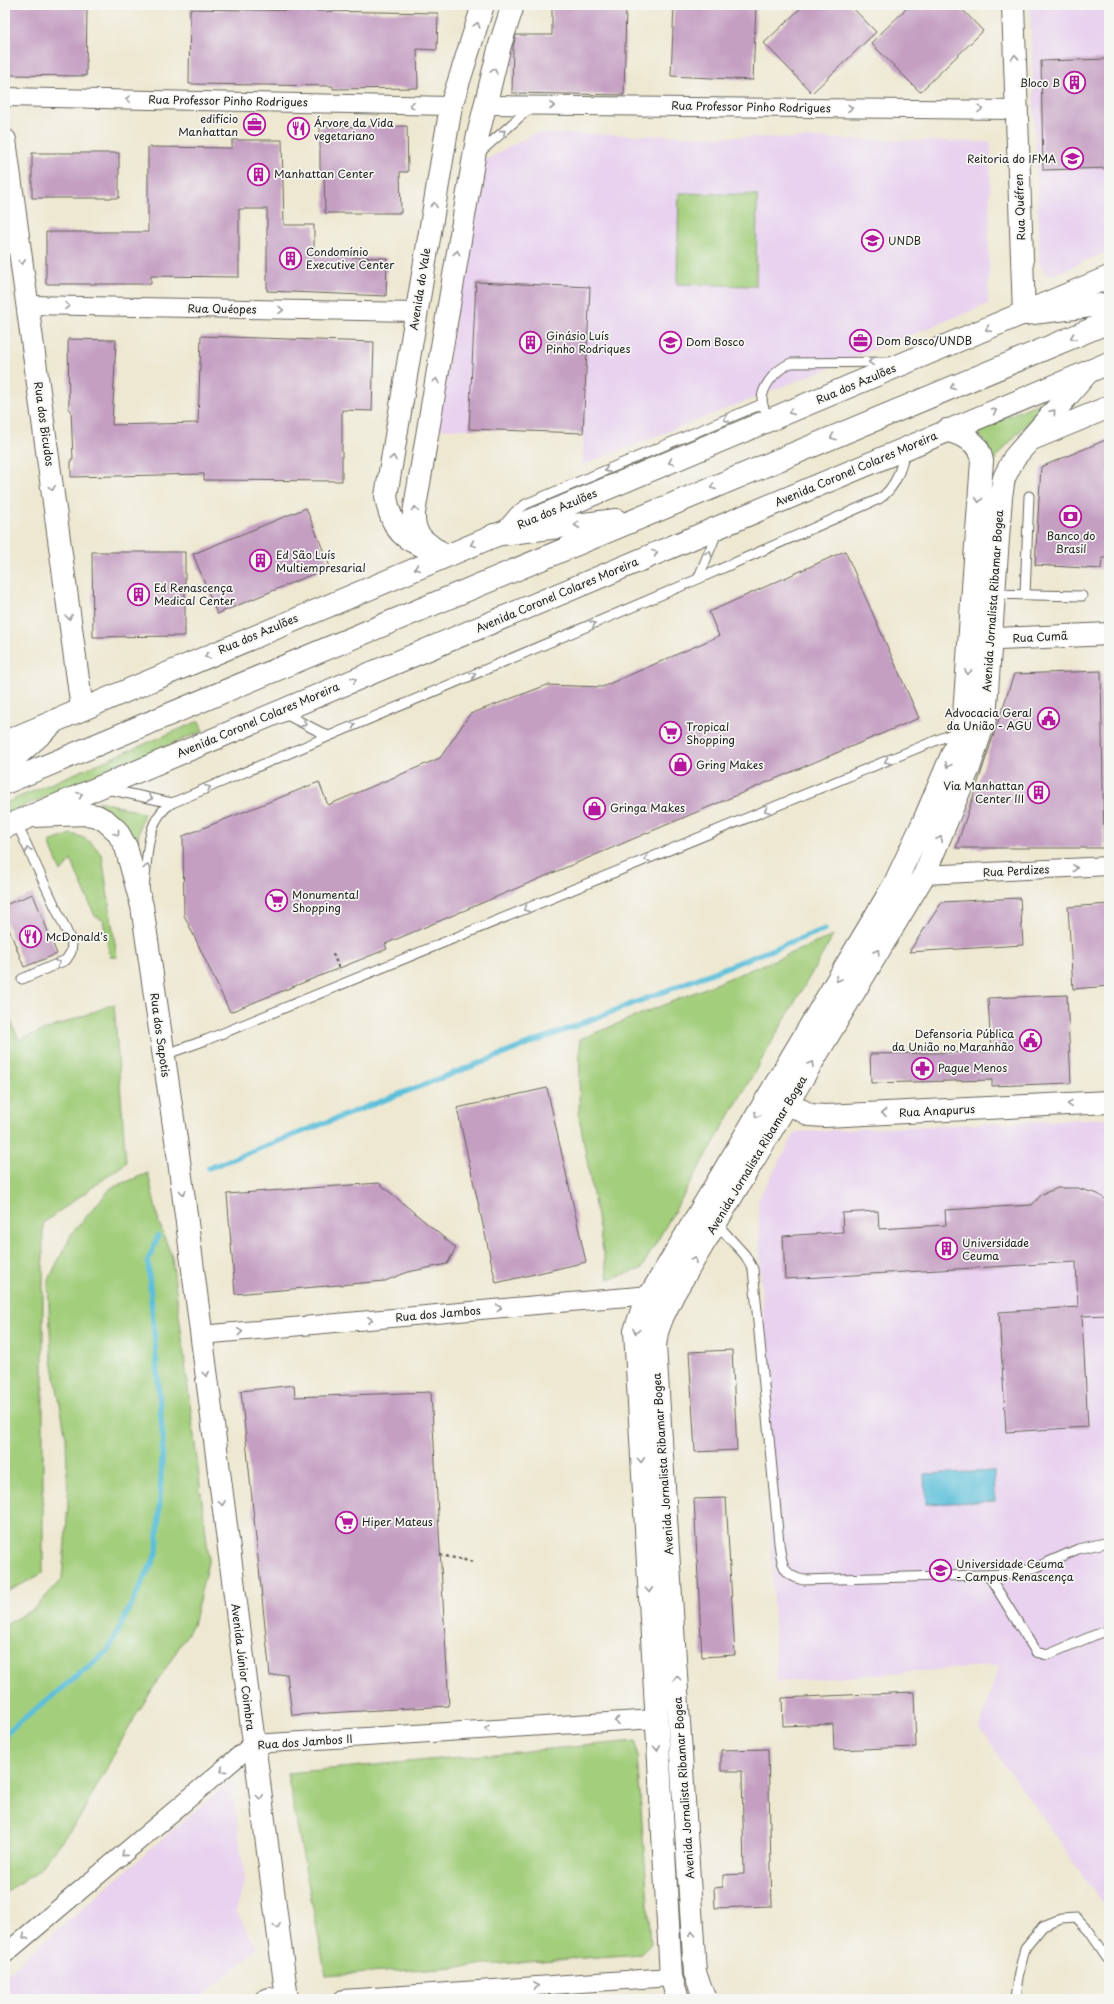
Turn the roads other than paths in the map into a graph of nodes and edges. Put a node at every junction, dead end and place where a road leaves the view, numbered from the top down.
1 (483, 5) edge
2 (497, 5) edge
3 (513, 5) edge
4 (1013, 5) edge
5 (500, 45) junction
6 (5, 97) edge
7 (485, 105) junction
8 (533, 105) junction
9 (451, 106) junction
10 (1016, 110) junction
11 (5, 140) edge
12 (474, 158) junction
13 (467, 199) junction
14 (12, 236) edge
15 (426, 252) junction
16 (1109, 277) edge
17 (1109, 304) edge
18 (28, 305) junction
19 (417, 312) junction
20 (1024, 314) junction
21 (1109, 322) edge
22 (910, 361) junction
23 (1109, 362) edge
24 (1089, 371) junction
25 (1109, 407) edge
26 (766, 412) junction
27 (947, 430) junction
28 (1027, 441) junction
29 (905, 448) junction
30 (1029, 496) dead end
31 (643, 517) junction
32 (719, 526) junction
33 (494, 535) junction
34 (445, 551) junction
35 (698, 579) junction
36 (993, 594) junction
37 (1025, 594) junction
38 (1082, 596) dead end
39 (1109, 634) edge
40 (980, 640) junction
41 (82, 708) junction
42 (280, 711) junction
43 (58, 719) junction
44 (963, 729) junction
45 (328, 736) junction
46 (5, 742) edge
47 (5, 766) edge
48 (5, 783) edge
49 (100, 787) junction
50 (172, 803) junction
51 (17, 822) edge
52 (1109, 866) edge
53 (924, 875) junction
54 (142, 906) junction
55 (22, 979) dead end
56 (163, 1056) junction
57 (779, 1098) junction
58 (1109, 1102) edge
59 (716, 1223) junction
60 (674, 1293) junction
61 (650, 1295) junction
62 (201, 1336) junction
63 (1109, 1542) edge
64 (989, 1576) junction
65 (1102, 1632) dead end
66 (656, 1719) junction
67 (253, 1744) junction
68 (5, 1954) edge
69 (1109, 1960) edge
70 (671, 1977) junction
71 (264, 1999) edge
72 (281, 1999) edge
73 (287, 1999) edge
74 (343, 1999) edge
75 (678, 1999) edge
76 (705, 1999) edge
77 (1015, 1999) edge

9 -> 1 main road, Avenida do Vale
2 - 5 main road
3 - 5 main road
10 -> 4 main road, Rua Quéfren
7 -> 5 main road
9 -> 6 street, Rua Professor Pinho Rodrigues
7 - 8 street, Rua Professor Pinho Rodrigues
7 - 12 main road
8 -> 10 street, Rua Professor Pinho Rodrigues
12 -> 8 lane
15 -> 9 main road, Avenida do Vale
10 - 20 main road, Rua Quéfren
11 - 14 main road, Rua dos Bicudos
12 - 13 main road
13 - 15 main road
34 -> 13 main road
14 -> 18 main road, Rua dos Bicudos
15 - 19 main road, Avenida do Vale
16 - 20 main road, Rua dos Azulões
17 - 20 main road
18 -> 19 street, Rua Quéopes
18 -> 41 main road, Rua dos Bicudos
34 -> 19 main road, Avenida do Vale
20 -> 22 main road, Rua dos Azulões
21 -> 31 main road
22 -> 26 main road, Rua dos Azulões
22 -> 26 lane
23 - 24 main road, Avenida Coronel Colares Moreira
27 -> 24 main road, Avenida Coronel Colares Moreira
28 -> 24 main road, Avenida Jornalista Ribamar Bogea
25 - 28 main road
26 -> 33 main road, Rua dos Azulões
27 - 29 main road, Avenida Coronel Colares Moreira
27 -> 40 main road, Avenida Jornalista Ribamar Bogea
28 - 36 main road, Avenida Jornalista Ribamar Bogea
29 - 32 main road, Avenida Coronel Colares Moreira
29 - 35 lane
30 - 37 lane
31 -> 33 main road
31 - 48 main road
35 -> 32 lane
42 -> 32 main road, Avenida Coronel Colares Moreira
33 -> 34 main road, Rua dos Azulões
34 -> 41 main road, Rua dos Azulões
45 -> 35 lane
36 - 37 lane
36 - 40 main road, Avenida Jornalista Ribamar Bogea
37 - 38 lane
39 - 40 main road, Rua Cumã
40 -> 44 main road, Avenida Jornalista Ribamar Bogea
53 -> 40 main road, Avenida Jornalista Ribamar Bogea
41 - 43 main road, Rua dos Azulões
42 -> 45 lane
42 - 49 main road, Avenida Coronel Colares Moreira
43 - 46 main road, Rua dos Azulões
43 - 47 main road
44 -> 56 lane
44 -> 57 main road, Avenida Jornalista Ribamar Bogea
50 -> 45 lane
49 -> 50 lane
51 -> 49 main road, Avenida Coronel Colares Moreira
54 -> 50 lane
51 -> 54 main road, Rua dos Sapotis
55 -> 51 lane
53 -> 52 street, Rua Perdizes
57 -> 53 main road, Avenida Jornalista Ribamar Bogea
54 - 56 main road, Rua dos Sapotis
56 -> 62 main road, Rua dos Sapotis
58 -> 57 main road, Rua Anapurus
57 - 59 main road, Avenida Jornalista Ribamar Bogea
57 -> 61 main road, Avenida Jornalista Ribamar Bogea
60 -> 59 main road, Avenida Jornalista Ribamar Bogea
59 - 64 lane
60 - 61 street, Rua dos Jambos
76 -> 60 main road, Avenida Jornalista Ribamar Bogea
62 -> 61 street, Rua dos Jambos
61 -> 66 main road, Avenida Jornalista Ribamar Bogea
62 -> 67 main road, Avenida Júnior Coimbra
63 - 64 lane
64 - 65 lane
66 -> 67 street, Rua dos Jambos II
66 -> 70 main road, Avenida Jornalista Ribamar Bogea
67 -> 68 street, Rua dos Jambos II
67 -> 73 main road, Avenida Júnior Coimbra
69 - 77 lane
74 -> 70 street
70 - 75 main road, Avenida Jornalista Ribamar Bogea
71 - 72 street

